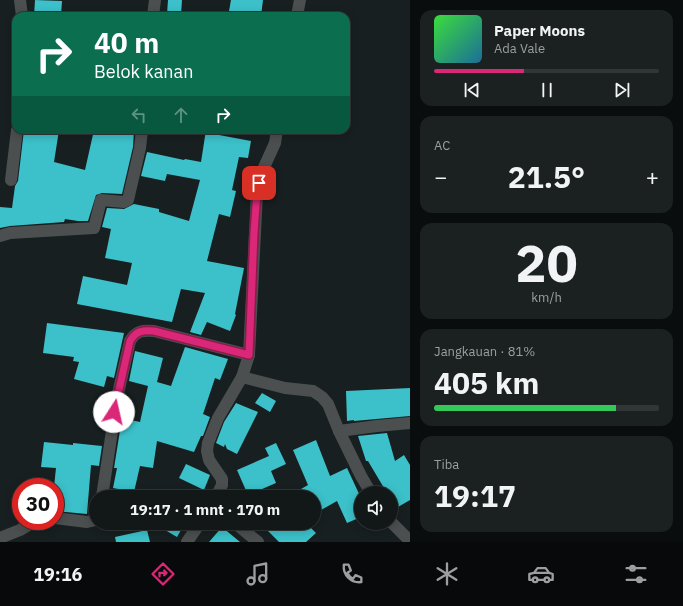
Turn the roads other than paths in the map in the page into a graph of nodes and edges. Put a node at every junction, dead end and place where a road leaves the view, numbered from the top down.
1 (20, 0) edge
2 (155, 0) edge
3 (300, 0) edge
4 (22, 12) edge
5 (154, 12) edge
6 (298, 12) edge
7 (17, 134) edge
8 (142, 134) edge
9 (276, 134) edge
10 (11, 180) dead end
11 (0, 236) edge
12 (249, 355) junction
13 (242, 377) junction
14 (410, 423) edge
15 (339, 431) junction
16 (367, 486) edge
17 (103, 490) edge
18 (220, 490) edge
19 (64, 519) edge
20 (89, 522) edge
21 (398, 529) edge
22 (20, 530) edge
23 (195, 530) edge
24 (243, 530) edge
25 (0, 538) edge
26 (410, 541) edge
27 (187, 542) edge
28 (258, 542) edge

1 - 4 street
2 - 5 street
3 - 6 street
7 - 10 street
8 - 11 street
9 - 12 street
12 - 13 street
12 - 17 street
13 - 15 street
13 - 18 street
14 - 15 street
15 - 16 street
19 - 20 street
21 - 26 street
22 - 25 street
23 - 27 street
24 - 28 street

